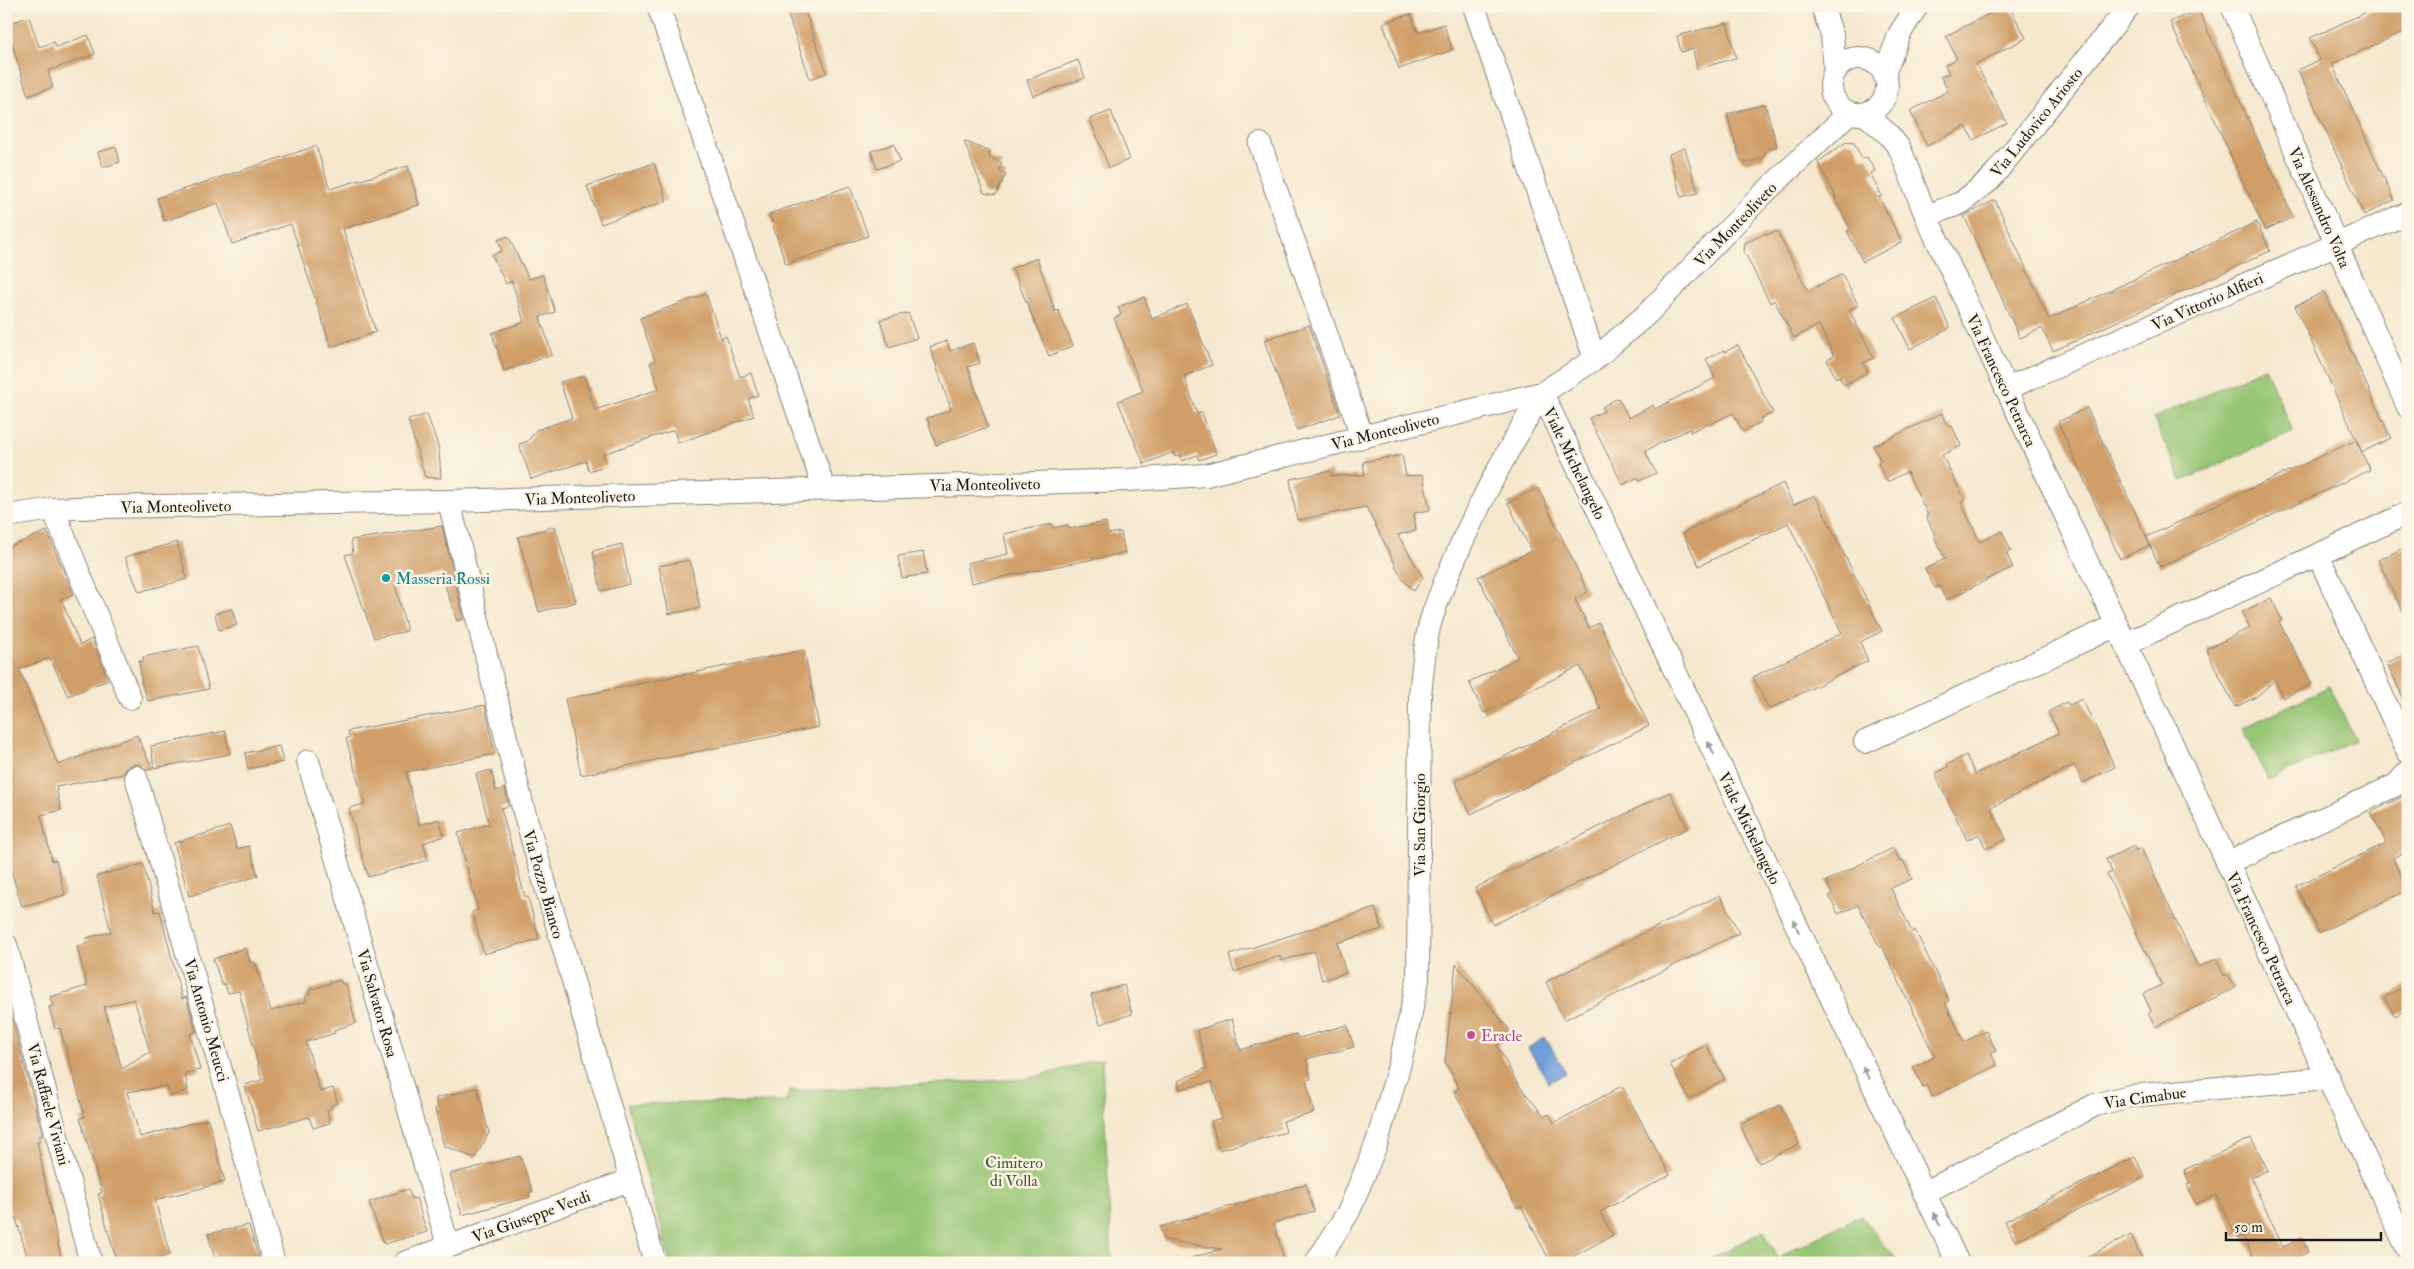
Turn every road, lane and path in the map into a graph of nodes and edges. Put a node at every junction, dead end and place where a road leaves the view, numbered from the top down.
1 (658, 6) edge
2 (1474, 6) edge
3 (1822, 6) edge
4 (1917, 6) edge
5 (2129, 6) edge
6 (2232, 6) edge
7 (1832, 35) junction
8 (1870, 64) junction
9 (1833, 79) junction
10 (1865, 110) junction
11 (1260, 144) dead end
12 (1810, 148) junction
13 (2408, 213) edge
14 (1926, 216) junction
15 (2337, 245) junction
16 (1595, 359) junction
17 (2006, 389) junction
18 (1542, 394) junction
19 (2408, 407) edge
20 (1362, 436) junction
21 (824, 488) junction
22 (449, 501) junction
23 (54, 509) junction
24 (2408, 513) edge
25 (6, 516) edge
26 (2318, 555) junction
27 (2121, 635) junction
28 (130, 698) dead end
29 (1865, 742) dead end
30 (2408, 752) edge
31 (308, 761) dead end
32 (2408, 772) edge
33 (136, 777) dead end
34 (2227, 863) junction
35 (6, 945) edge
36 (2327, 1078) junction
37 (630, 1180) junction
38 (1924, 1193) junction
39 (448, 1245) junction
40 (2408, 1250) edge
41 (91, 1263) edge
42 (274, 1263) edge
43 (404, 1263) edge
44 (655, 1263) edge
45 (1316, 1263) edge
46 (1958, 1263) edge

1 - 21 street
2 - 16 street
3 - 7 street
4 - 8 street
5 - 14 street, Via Ludovico Ariosto
6 - 15 street, Via Alessandro Volta
7 - 8 street
7 - 9 street
8 - 9 street
8 - 10 street
9 - 10 street
9 - 12 street, Via Monteoliveto
10 - 12 street, Via Monteoliveto
10 - 14 street, Via Francesco Petrarca
11 - 20 street
12 - 16 street, Via Monteoliveto
13 - 15 street, Via Vittorio Alfieri
14 - 17 street, Via Francesco Petrarca
15 - 17 street, Via Vittorio Alfieri
15 - 19 street, Via Alessandro Volta
16 - 18 street, Via Monteoliveto
17 - 27 street, Via Francesco Petrarca
18 - 20 street, Via Monteoliveto
38 -> 18 street, Viale Michelangelo
18 - 45 street, Via San Giorgio
20 - 21 street, Via Monteoliveto
21 - 22 street, Via Monteoliveto
22 - 23 street, Via Monteoliveto
22 - 37 street, Via Pozzo Bianco
23 - 25 street, Via Monteoliveto
23 - 28 street
24 - 26 street
26 - 27 street
26 - 30 street
27 - 29 street
27 - 34 street, Via Francesco Petrarca
31 - 39 street, Via Salvator Rosa
32 - 34 street
33 - 42 street, Via Antonio Meucci
34 - 36 street, Via Francesco Petrarca
35 - 41 street, Via Raffaele Viviani
36 - 38 street, Via Cimabue
36 - 40 street, Via Francesco Petrarca
37 - 39 street, Via Giuseppe Verdi
37 - 44 street, Via Pozzo Bianco
46 -> 38 street, Viale Michelangelo
39 - 43 street, Via Giuseppe Verdi

